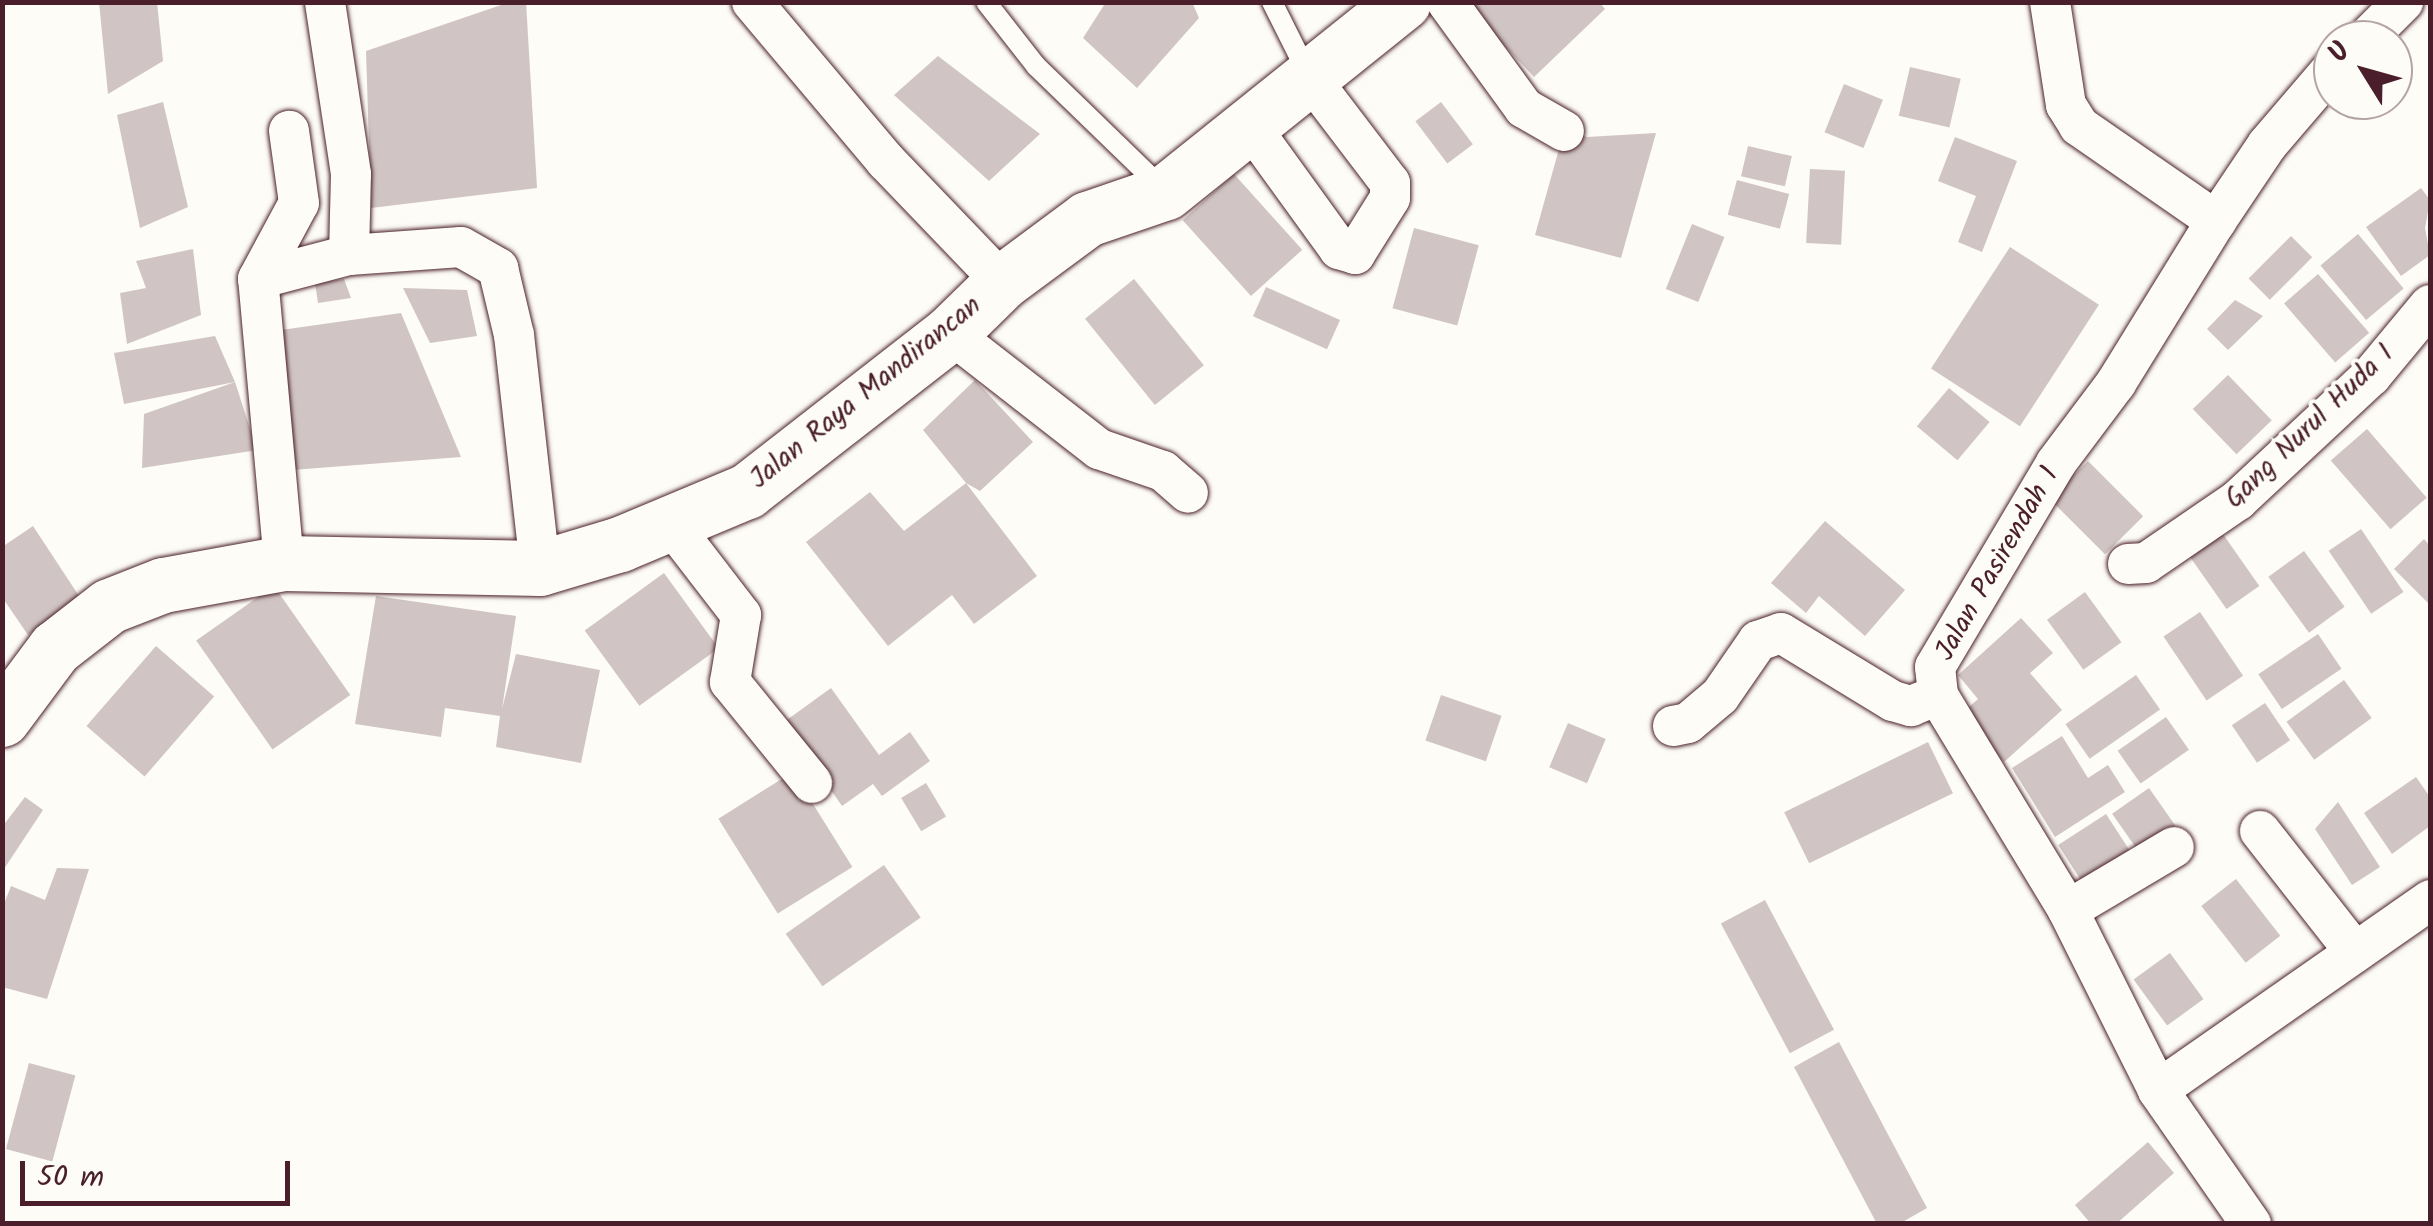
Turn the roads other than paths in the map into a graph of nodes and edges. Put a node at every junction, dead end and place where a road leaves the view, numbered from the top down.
1 (324, 2) edge
2 (752, 2) edge
3 (986, 2) edge
4 (1272, 2) edge
5 (1403, 2) edge
6 (1447, 2) edge
7 (2050, 2) edge
8 (2404, 2) edge
9 (2386, 20) edge
10 (1310, 78) junction
11 (2313, 91) edge
12 (1250, 126) junction
13 (288, 131) dead end
14 (1564, 131) dead end
15 (1166, 192) junction
16 (2216, 221) junction
17 (349, 255) junction
18 (258, 278) junction
19 (1002, 282) junction
20 (2430, 305) edge
21 (950, 332) junction
22 (1188, 493) dead end
23 (672, 524) junction
24 (284, 563) junction
25 (2128, 564) dead end
26 (540, 568) junction
27 (1938, 695) junction
28 (2, 719) edge
29 (1672, 726) dead end
30 (812, 783) dead end
31 (2260, 831) dead end
32 (2174, 847) dead end
33 (2430, 900) edge
34 (2068, 910) junction
35 (2354, 952) junction
36 (2158, 1090) junction
37 (2252, 1224) edge

1 - 17 street
2 - 19 street
3 - 15 lane
4 - 10 lane
5 - 10 street, Jalan Raya Mandirancan
6 - 14 street
7 - 16 street
8 - 9 street
10 - 12 street, Jalan Raya Mandirancan
10 - 12 street
11 - 16 street, Jalan Pasirendah 1
12 - 15 street, Jalan Raya Mandirancan
13 - 18 street
15 - 19 street, Jalan Raya Mandirancan
16 - 27 street, Jalan Pasirendah 1
17 - 18 street
17 - 26 street
18 - 24 street
19 - 21 street, Jalan Raya Mandirancan
20 - 25 street, Gang Nurul Huda I
21 - 22 street
21 - 23 street, Jalan Raya Mandirancan
23 - 26 street, Jalan Raya Mandirancan
23 - 30 street
24 - 26 street, Jalan Raya Mandirancan
24 - 28 street, Jalan Raya Mandirancan
27 - 29 street
27 - 34 street, Jalan Pasirendah 1
31 - 35 street
32 - 34 street
33 - 35 street
34 - 36 street, Jalan Pasirendah 1
35 - 36 street
36 - 37 street, Jalan Pasirendah 1

